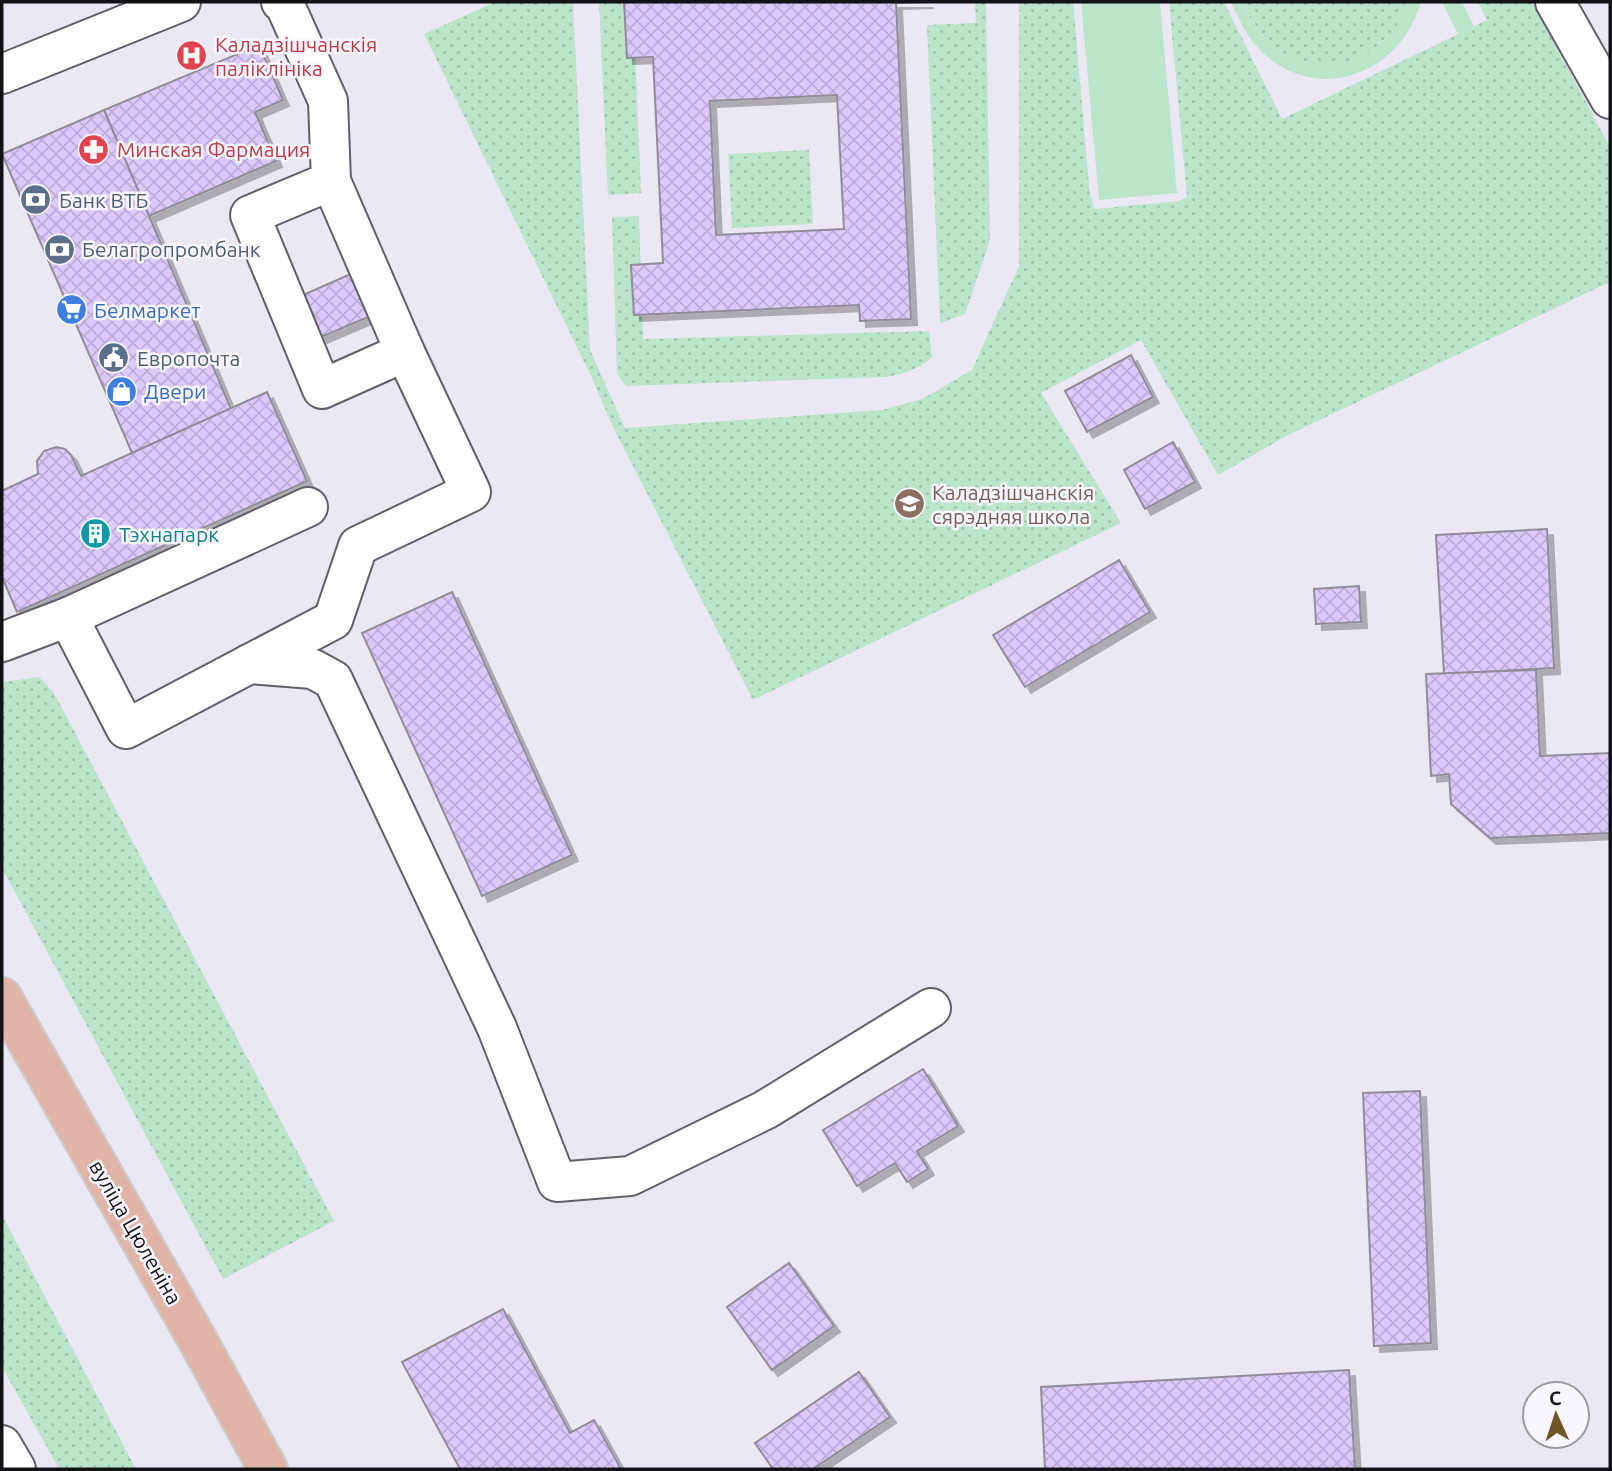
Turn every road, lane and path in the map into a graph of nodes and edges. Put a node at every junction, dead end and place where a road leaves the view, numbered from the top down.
1 (181, 2) edge
2 (281, 2) edge
3 (1555, 2) edge
4 (2, 74) edge
5 (1610, 99) edge
6 (331, 181) junction
7 (405, 352) junction
8 (307, 507) dead end
9 (68, 617) junction
10 (2, 642) edge
11 (249, 664) junction
12 (2, 997) edge
13 (931, 1008) dead end
14 (2, 1445) edge
15 (16, 1469) edge
16 (268, 1469) edge

1 - 4 street
2 - 6 street
3 - 5 street
6 - 7 street
6 - 7 street
7 - 11 street
8 - 9 street
9 - 10 street
9 - 11 street
11 - 13 street
12 - 16 main road, вуліца Цюленіна
14 - 15 street

